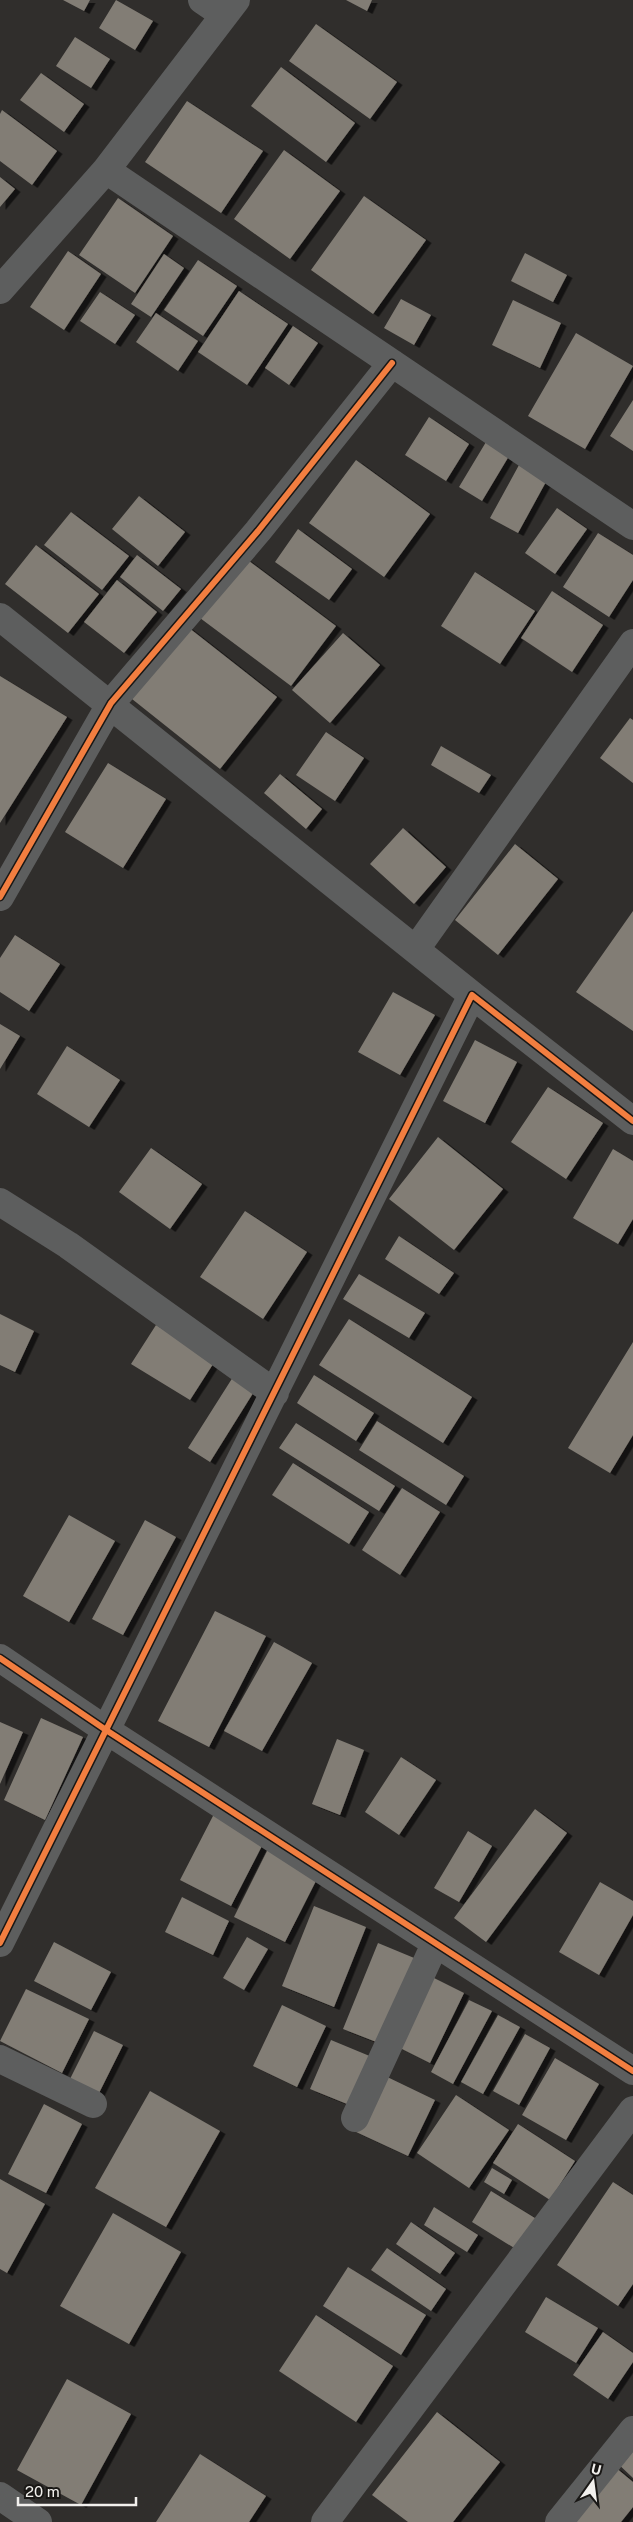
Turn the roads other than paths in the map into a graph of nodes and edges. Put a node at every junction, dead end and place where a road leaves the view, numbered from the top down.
1 (202, 0) edge
2 (230, 8) edge
3 (106, 170) junction
4 (0, 290) edge
5 (392, 364) junction
6 (633, 526) edge
7 (0, 617) edge
8 (633, 642) edge
9 (111, 703) junction
10 (0, 897) edge
11 (416, 949) junction
12 (472, 995) junction
13 (633, 1121) edge
14 (0, 1202) edge
15 (275, 1393) junction
16 (0, 1658) edge
17 (106, 1730) junction
18 (0, 1943) edge
19 (435, 1944) junction
20 (0, 2059) edge
21 (633, 2071) edge
22 (93, 2104) dead end
23 (633, 2110) edge
24 (355, 2118) dead end
25 (633, 2430) edge
26 (0, 2496) edge
27 (38, 2522) edge
28 (325, 2522) edge
29 (558, 2522) edge

1 - 2 street
2 - 3 street
3 - 4 street
3 - 5 street
5 - 6 street
5 - 9 street
7 - 9 street
8 - 11 street
9 - 10 street
9 - 11 street
11 - 12 street
12 - 13 street
12 - 15 street
14 - 15 street
15 - 17 street
16 - 17 street
17 - 18 street
17 - 19 street
19 - 21 street
19 - 24 street
20 - 22 street
23 - 28 street
25 - 29 street
26 - 27 street

